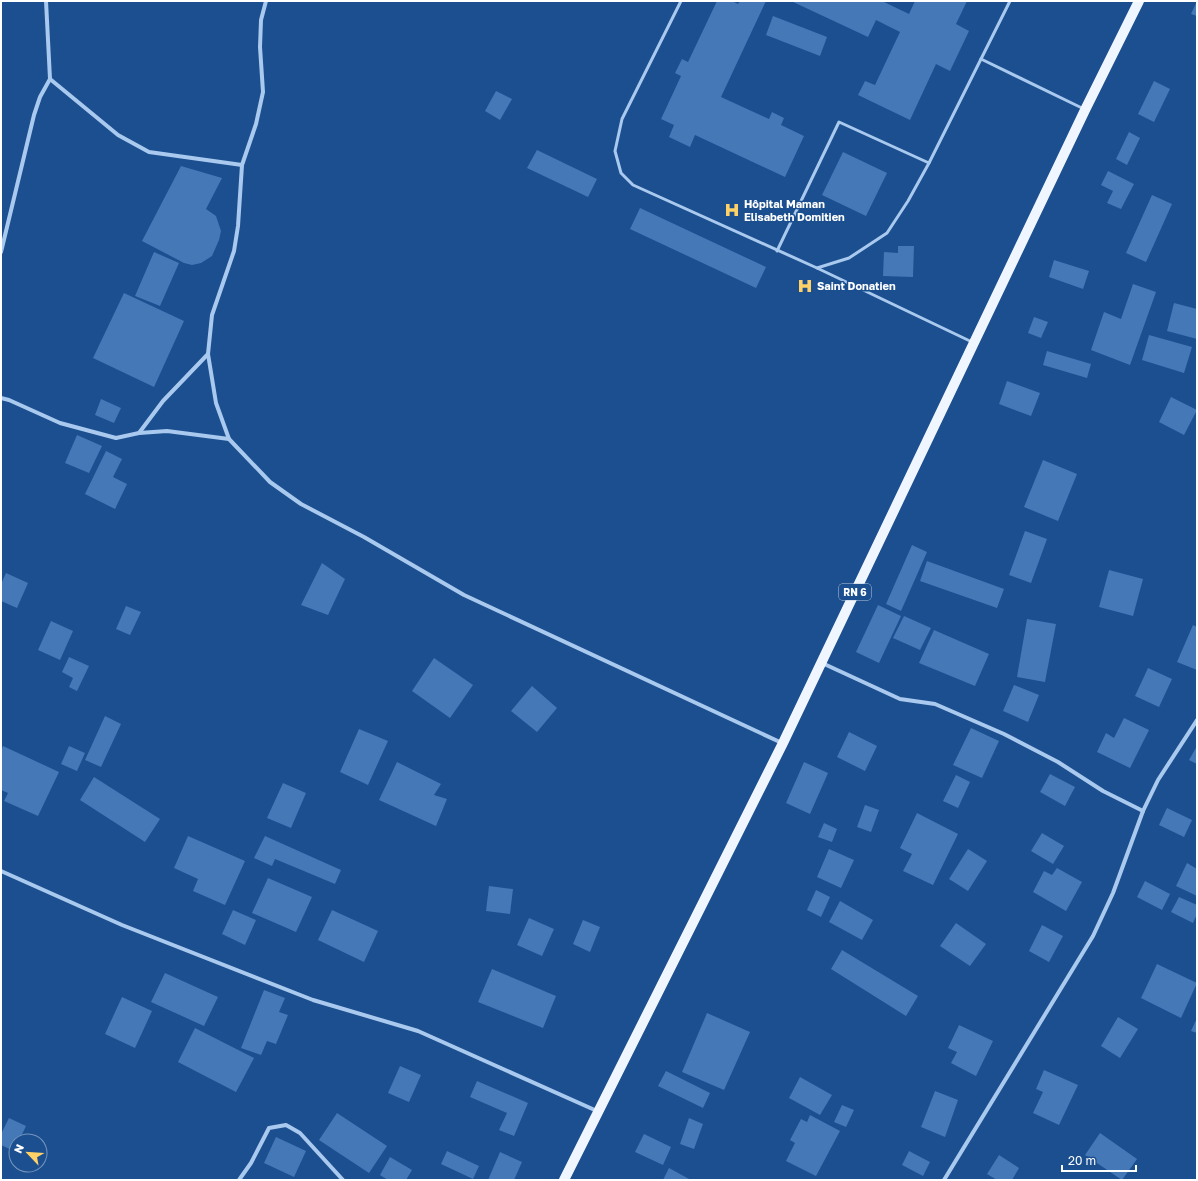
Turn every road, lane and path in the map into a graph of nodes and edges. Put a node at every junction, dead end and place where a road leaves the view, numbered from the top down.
1 (46, 1) edge
2 (266, 1) edge
3 (681, 1) edge
4 (1010, 1) edge
5 (1139, 1) edge
6 (981, 59) junction
7 (50, 79) junction
8 (1085, 110) junction
9 (929, 163) junction
10 (242, 165) junction
11 (776, 251) junction
12 (1, 252) edge
13 (817, 268) junction
14 (974, 343) junction
15 (208, 354) junction
16 (1, 398) edge
17 (140, 433) junction
18 (229, 439) junction
19 (822, 663) junction
20 (1197, 720) edge
21 (783, 743) junction
22 (1142, 811) junction
23 (1, 871) edge
24 (597, 1112) junction
25 (239, 1180) edge
26 (343, 1180) edge
27 (564, 1180) edge
28 (944, 1180) edge

1 - 7 street
2 - 10 street
3 - 11 lane
4 - 6 lane
5 - 8 main road, RN 6
6 - 8 lane
6 - 9 lane
7 - 10 street
7 - 12 street
8 - 14 main road, RN 6
9 - 11 lane
9 - 13 lane
10 - 15 street
11 - 13 lane
13 - 14 lane
14 - 19 main road, RN 6
15 - 17 street
15 - 18 street
16 - 17 street
17 - 18 street
18 - 21 street
19 - 21 main road, RN 6
19 - 22 street
20 - 22 street
21 - 24 main road, RN 6
22 - 28 street
23 - 24 street
24 - 27 main road, RN 6
25 - 26 street

